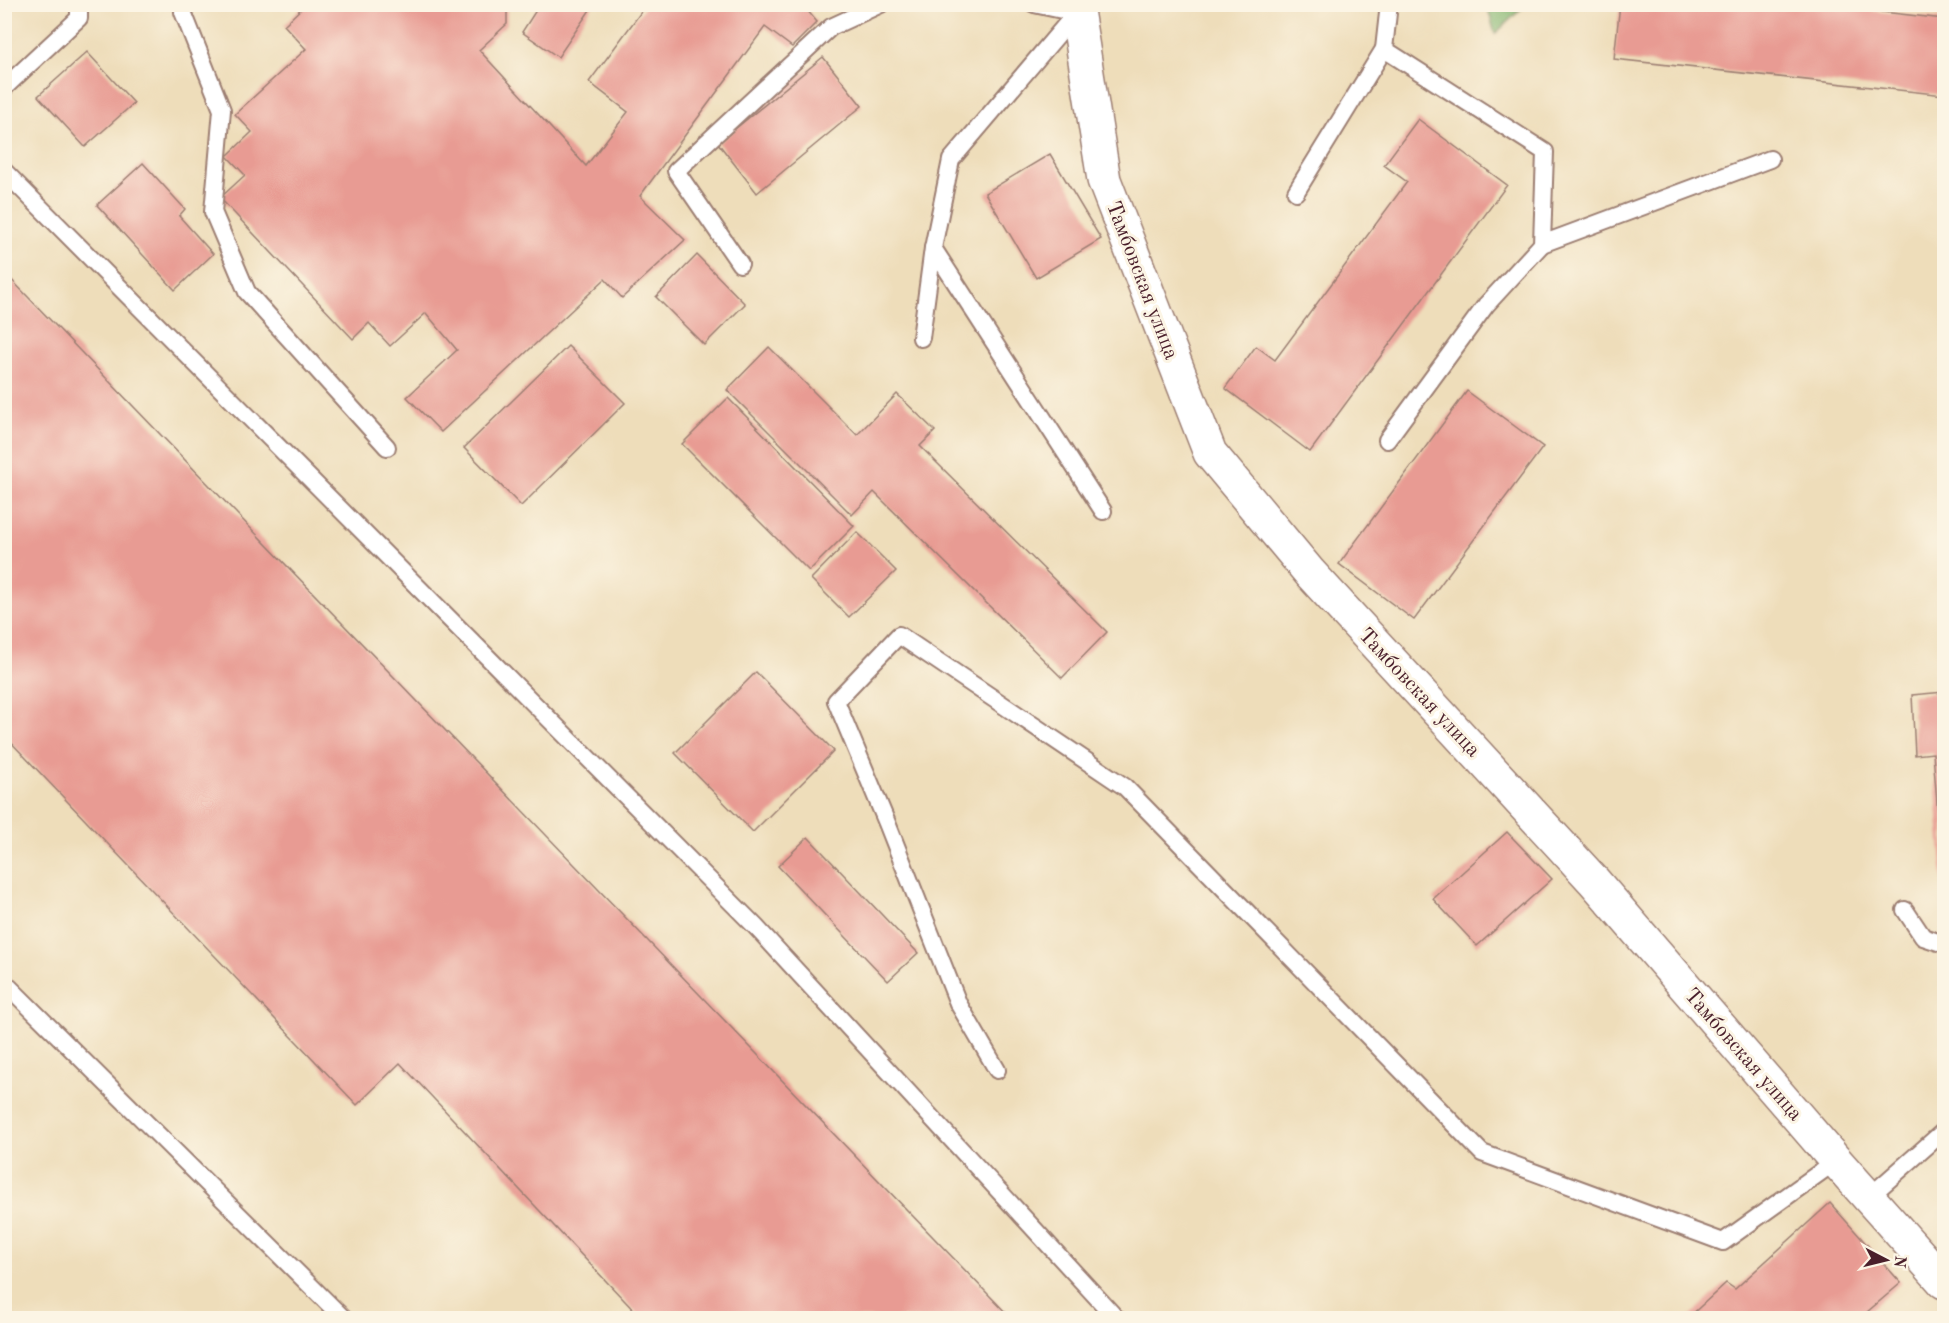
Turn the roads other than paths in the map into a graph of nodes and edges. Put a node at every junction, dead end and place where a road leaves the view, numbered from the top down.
1 (80, 4) edge
2 (185, 4) edge
3 (882, 4) edge
4 (1034, 4) edge
5 (1389, 4) edge
6 (1076, 9) edge
7 (1384, 49) junction
8 (4, 88) edge
9 (1770, 159) dead end
10 (4, 171) edge
11 (1296, 192) dead end
12 (1542, 244) junction
13 (933, 248) junction
14 (740, 264) dead end
15 (921, 338) dead end
16 (1387, 440) dead end
17 (387, 447) dead end
18 (1103, 511) dead end
19 (1905, 910) dead end
20 (1944, 944) edge
21 (4, 982) edge
22 (997, 1070) dead end
23 (1944, 1131) edge
24 (1836, 1161) junction
25 (1869, 1197) junction
26 (1944, 1282) edge
27 (343, 1318) edge
28 (1116, 1318) edge

1 - 8 lane
2 - 17 lane
3 - 14 lane
4 - 6 lane
5 - 7 lane
6 - 13 lane
6 - 24 street, Тамбовская улица
7 - 11 lane
7 - 12 lane
9 - 12 lane
10 - 28 lane
12 - 16 lane
13 - 15 lane
13 - 18 lane
19 - 20 lane
21 - 27 lane
22 - 24 lane
23 - 25 lane
24 - 25 street, Тамбовская улица
25 - 26 street, Тамбовская улица

